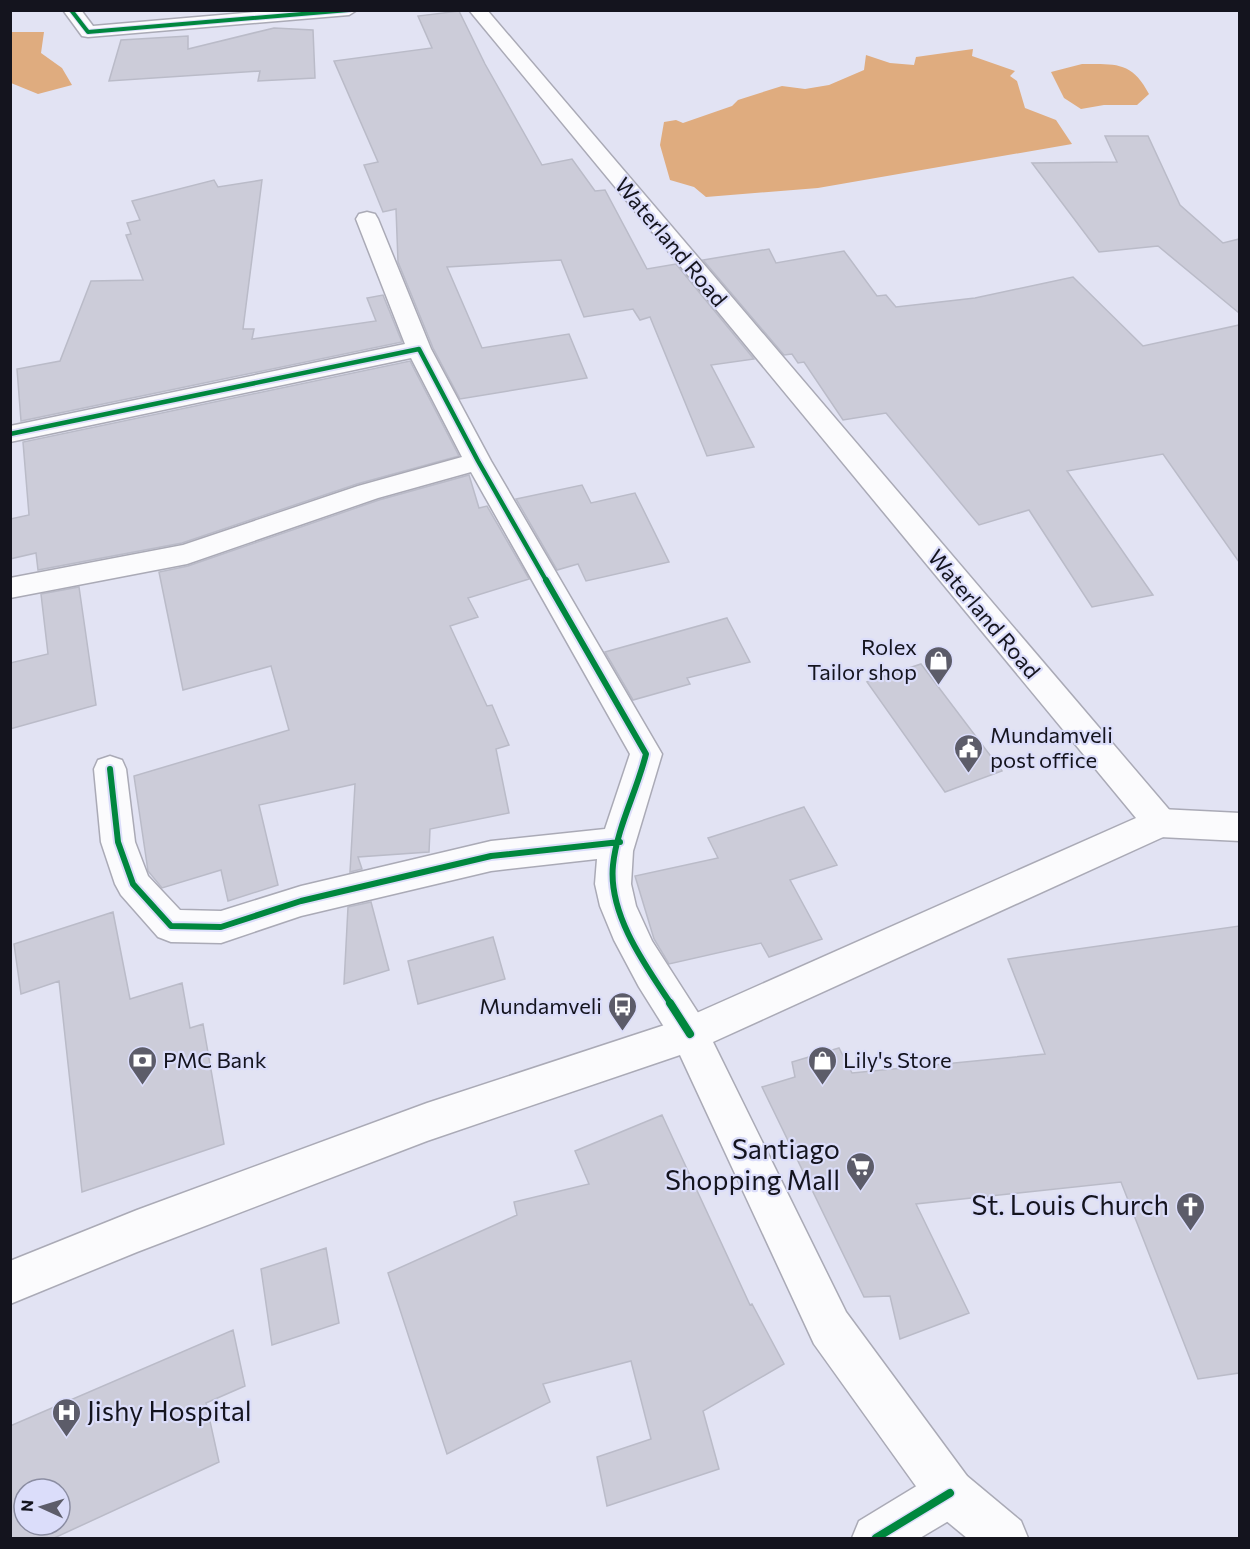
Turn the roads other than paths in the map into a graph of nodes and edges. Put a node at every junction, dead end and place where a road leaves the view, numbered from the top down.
1 (71, 10) edge
2 (123, 10) edge
3 (189, 10) edge
4 (195, 10) edge
5 (349, 10) edge
6 (477, 10) edge
7 (125, 29) junction
8 (367, 219) dead end
9 (419, 349) junction
10 (10, 434) edge
11 (478, 461) junction
12 (10, 588) edge
13 (110, 769) dead end
14 (1160, 823) junction
15 (1239, 827) edge
16 (620, 842) junction
17 (690, 1034) junction
18 (10, 1283) edge
19 (950, 1493) junction
20 (876, 1539) edge
21 (1004, 1539) edge

1 - 7 street
2 - 7 street
3 - 4 street
5 - 7 street
6 - 14 street, Waterland Road
8 - 9 street
9 - 10 street
9 - 11 street
11 - 12 street
11 - 16 street
13 - 16 street
14 - 15 street
14 - 17 street
16 - 17 street
17 - 18 street
17 - 19 street
19 - 20 street
19 - 21 street

